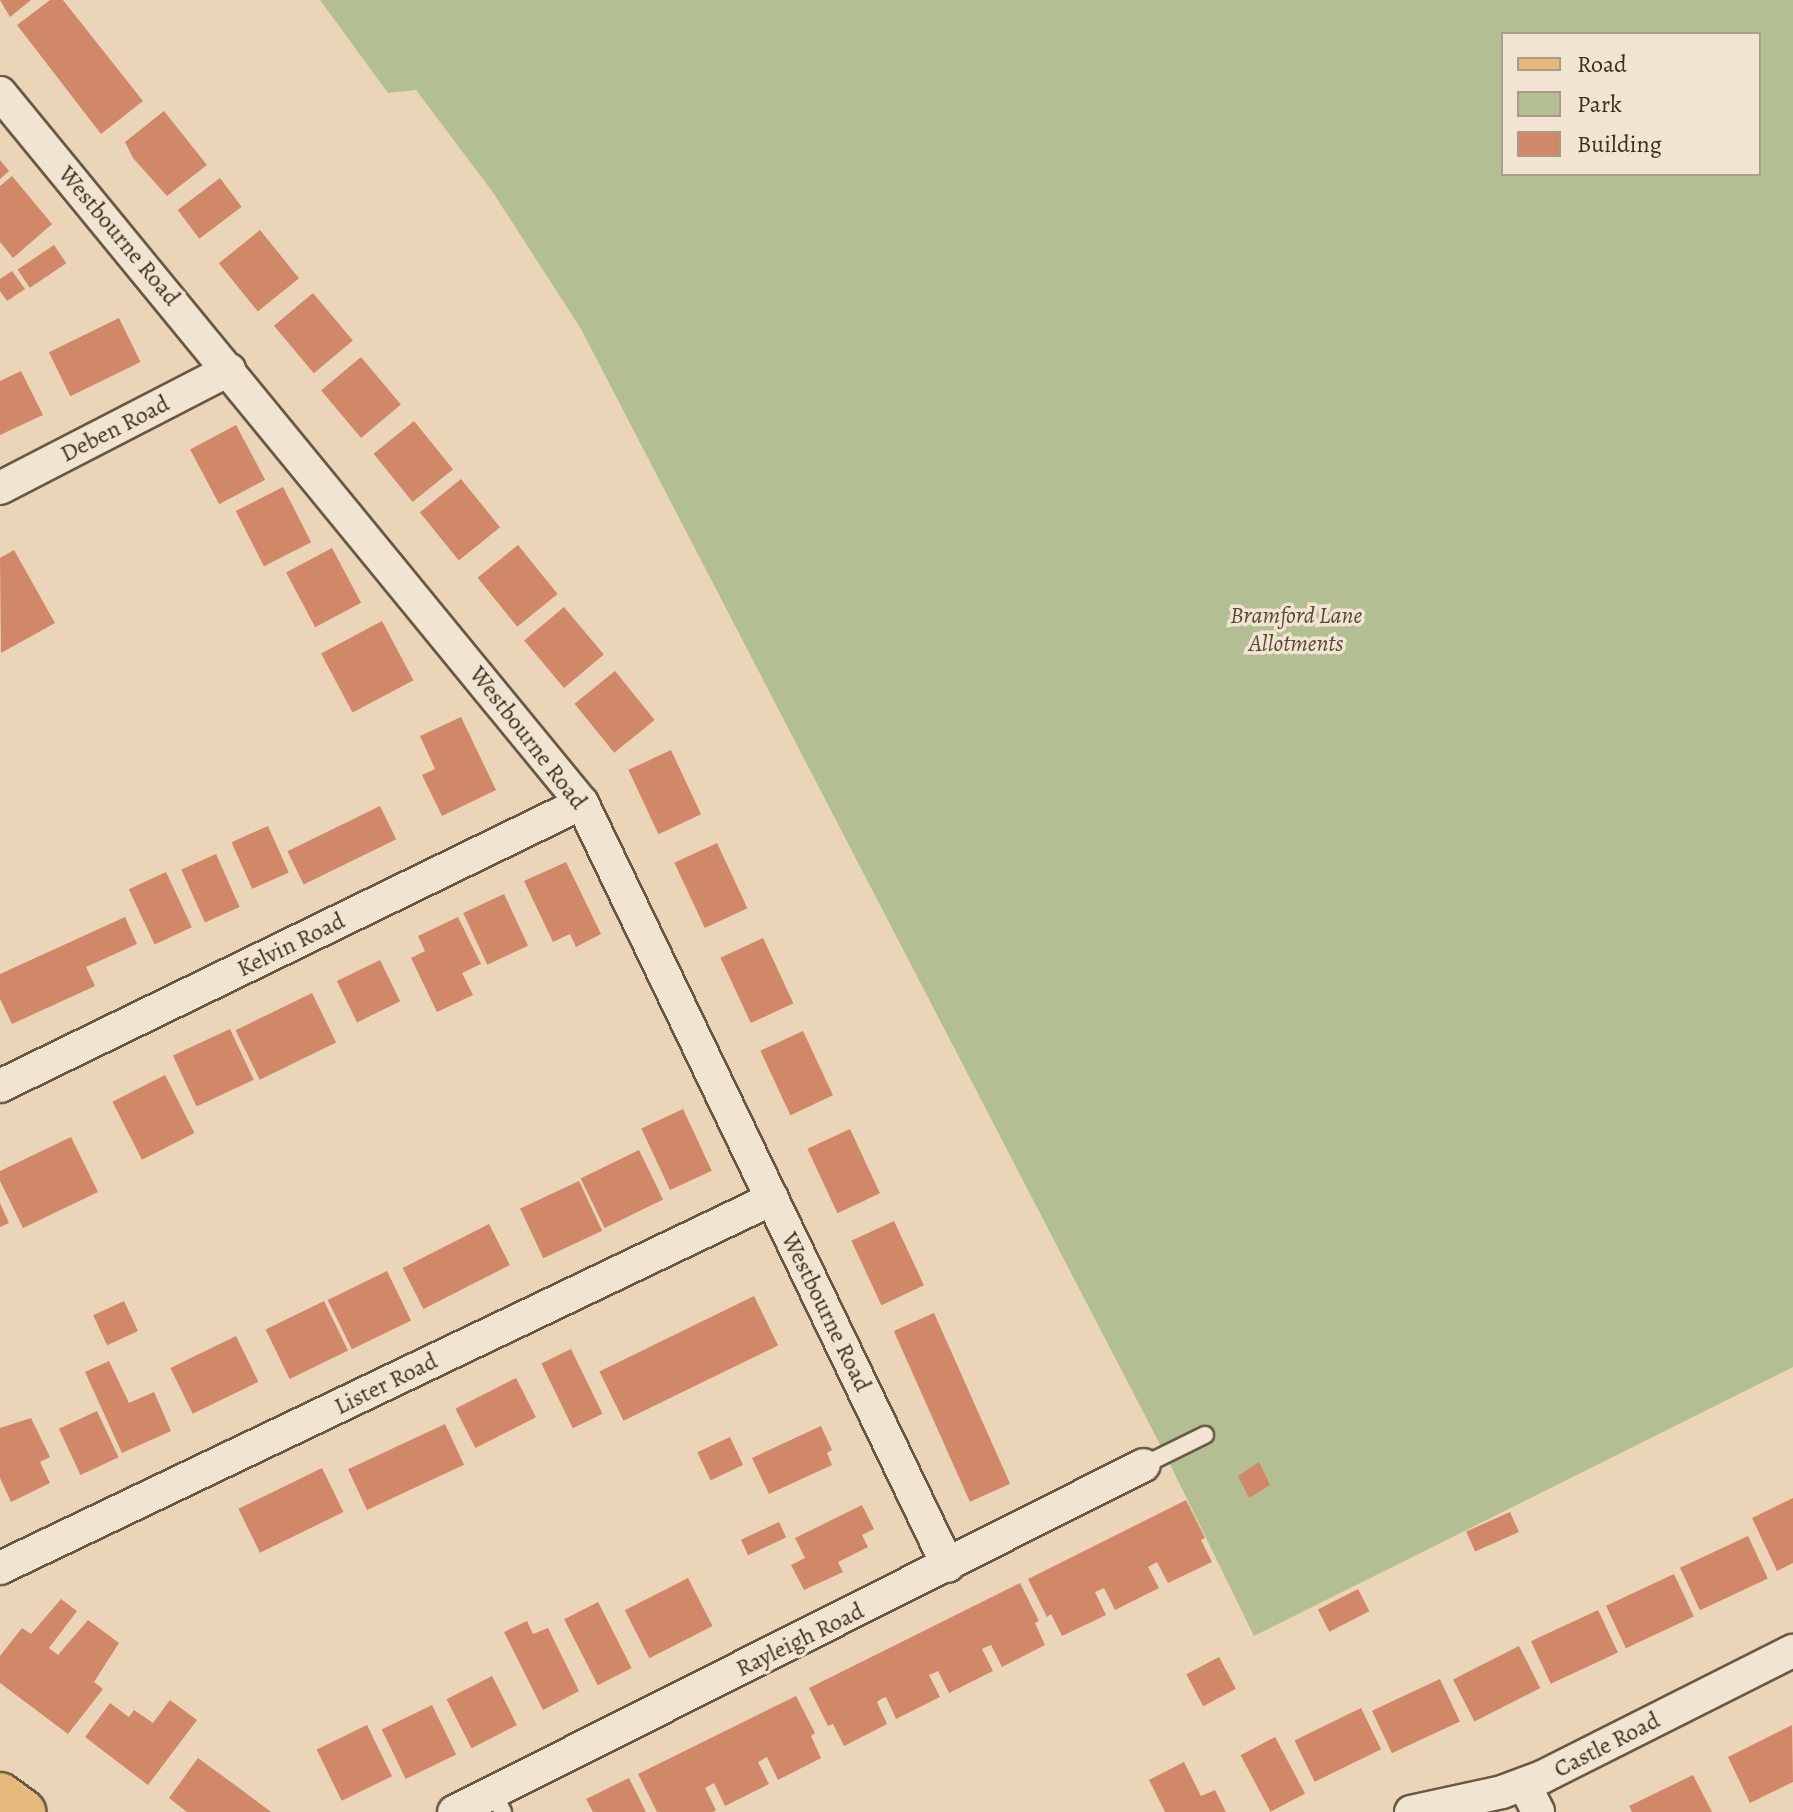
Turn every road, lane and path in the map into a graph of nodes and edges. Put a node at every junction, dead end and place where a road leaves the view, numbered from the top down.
1 (0, 93) edge
2 (229, 370) junction
3 (0, 488) edge
4 (582, 803) junction
5 (0, 1086) edge
6 (772, 1199) junction
7 (1205, 1435) dead end
8 (1144, 1465) joint
9 (948, 1566) junction
10 (0, 1568) edge
11 (1793, 1651) edge
12 (0, 1795) edge
13 (1531, 1798) edge
14 (498, 1802) edge
15 (23, 1812) edge
16 (454, 1812) edge
17 (1411, 1812) edge

1 - 2 street, Westbourne Road
2 - 3 street, Deben Road
2 - 4 street, Westbourne Road
4 - 5 street, Kelvin Road
4 - 6 street, Westbourne Road
6 - 9 street, Westbourne Road
6 - 10 street, Lister Road
7 - 8 lane
8 - 9 street, Rayleigh Road
9 - 14 street, Rayleigh Road
11 - 13 street, Castle Road
12 - 15 main road
13 - 17 street, Castle Road
14 - 16 street, Rayleigh Road

